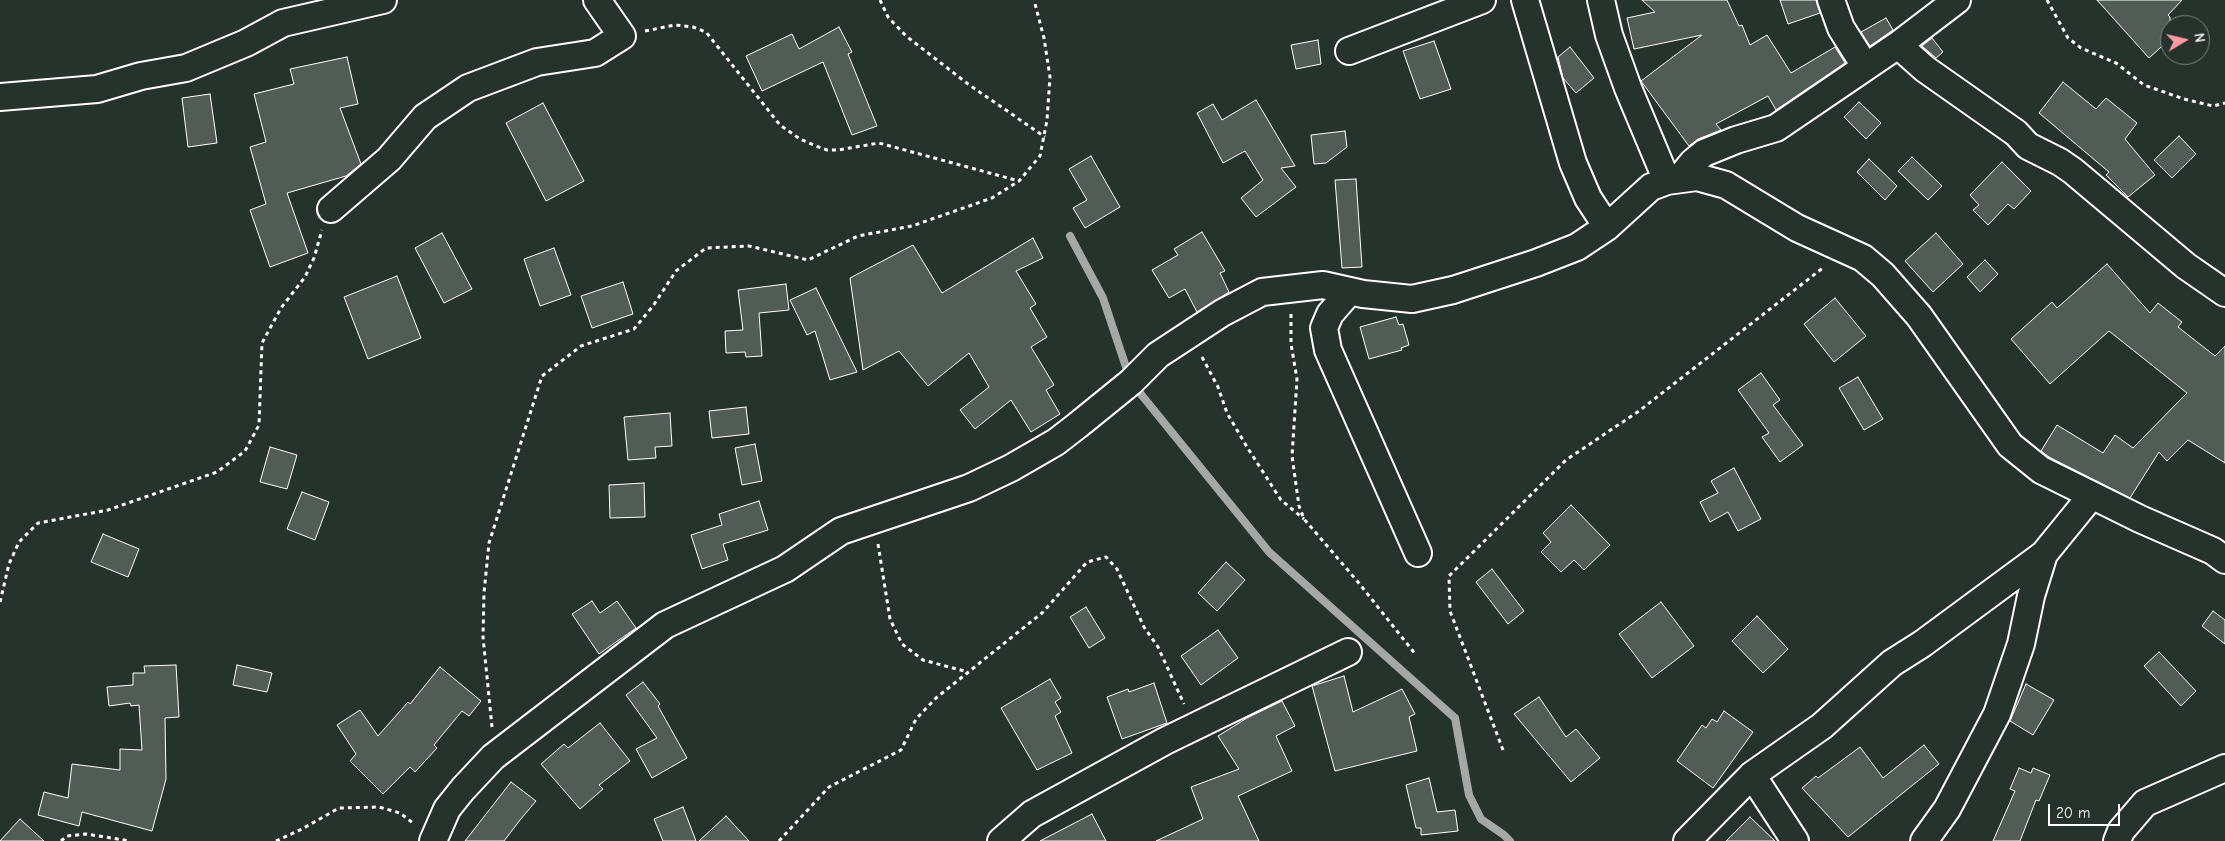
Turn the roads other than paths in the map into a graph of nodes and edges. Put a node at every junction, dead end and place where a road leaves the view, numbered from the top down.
1 (384, 0) edge
2 (598, 0) edge
3 (1482, 0) edge
4 (1525, 0) edge
5 (1601, 0) edge
6 (1831, 0) edge
7 (1956, 0) edge
8 (1898, 45) junction
9 (1349, 50) dead end
10 (1865, 66) junction
11 (0, 97) edge
12 (1673, 180) junction
13 (331, 209) road end
14 (1608, 227) junction
15 (1350, 291) junction
16 (2225, 293) edge
17 (2092, 495) junction
18 (1418, 553) dead end
19 (2044, 554) junction
20 (2225, 560) edge
21 (1348, 652) dead end
22 (2225, 768) edge
23 (1752, 775) junction
24 (434, 839) edge
25 (1000, 841) edge
26 (1687, 841) edge
27 (1795, 841) edge
28 (1924, 841) edge
29 (2117, 841) edge

1 - 11 street
2 - 13 street
3 - 9 street
4 - 14 street
5 - 12 street
6 - 10 street
7 - 8 street
8 - 10 street
8 - 16 street
10 - 12 street
12 - 14 street
12 - 17 street
14 - 15 street
15 - 18 street
15 - 24 street
17 - 19 street
17 - 20 street
19 - 23 street
19 - 28 street
21 - 25 street
22 - 29 street
23 - 26 street
23 - 27 street

